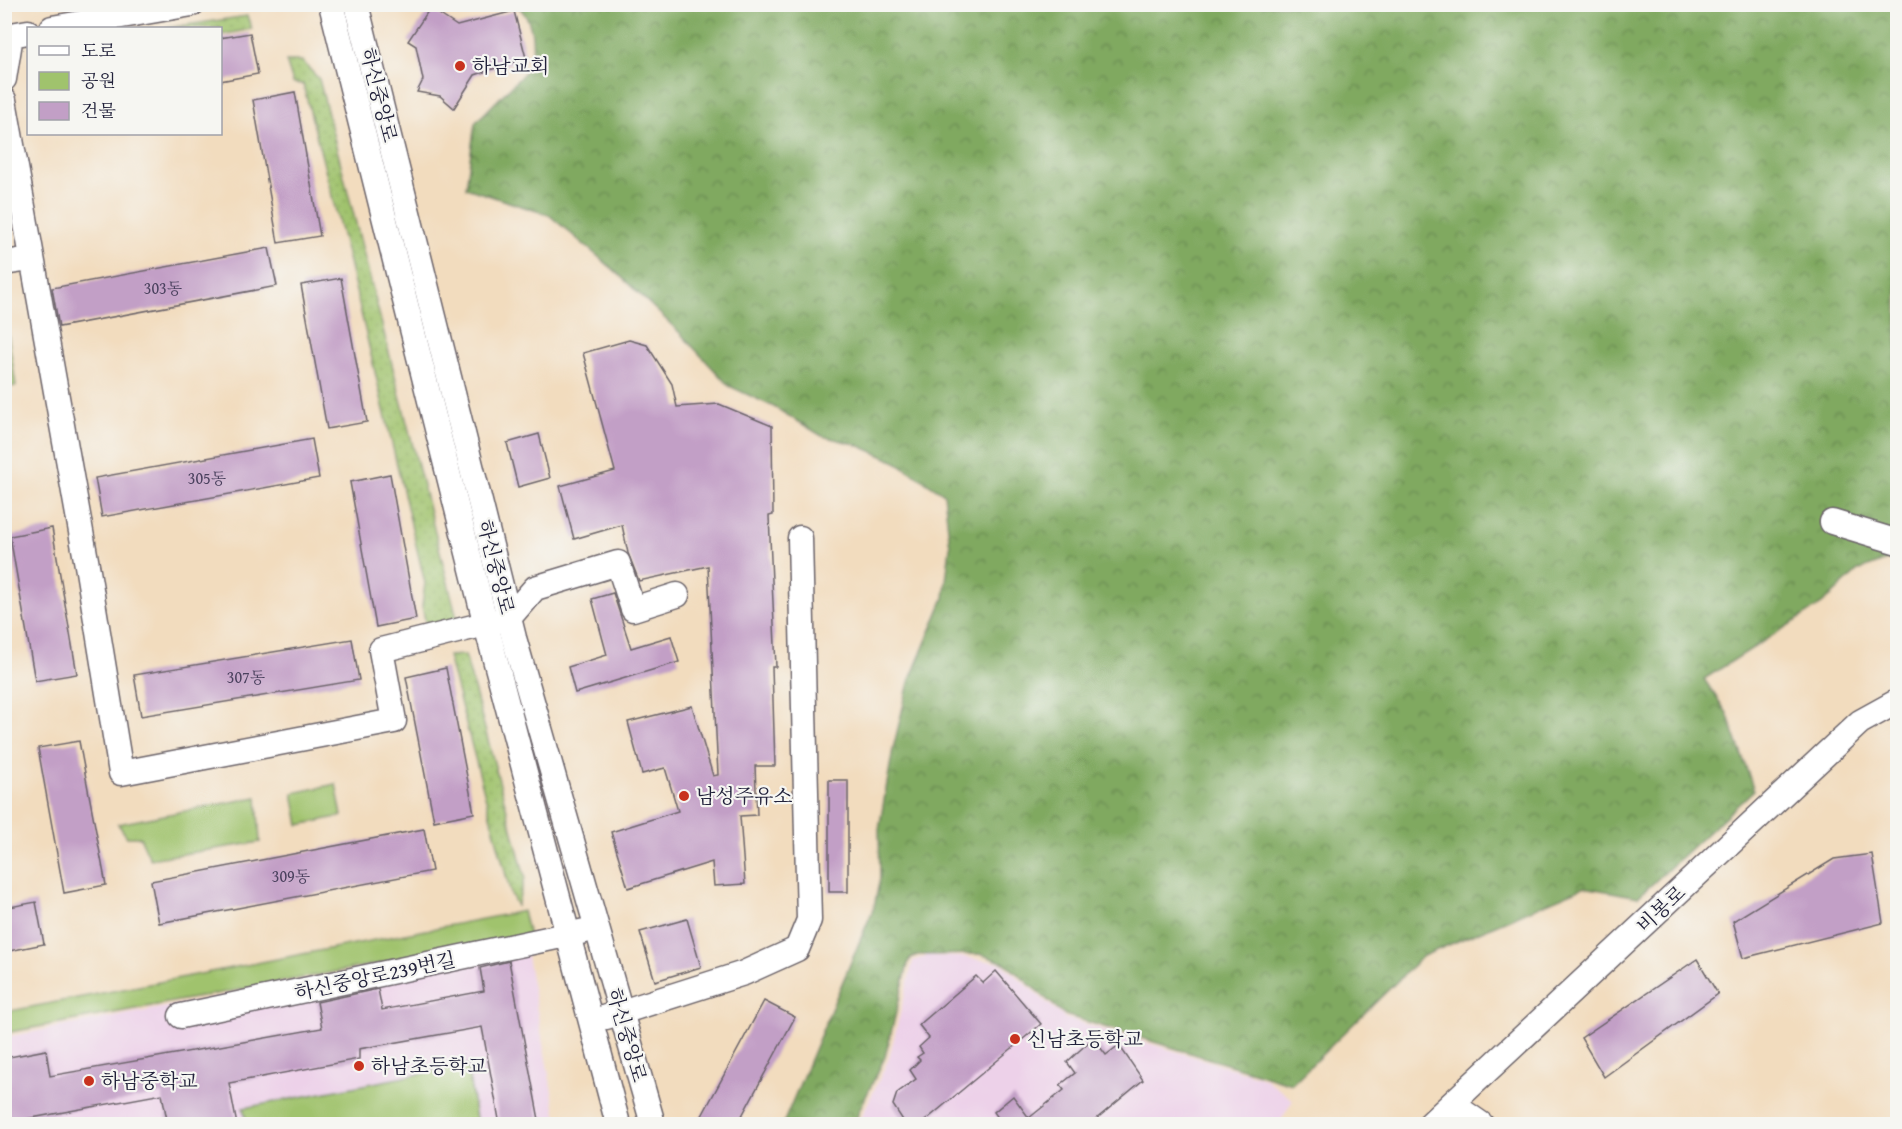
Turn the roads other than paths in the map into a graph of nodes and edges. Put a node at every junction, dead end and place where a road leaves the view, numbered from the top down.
1 (192, 4) edge
2 (331, 4) edge
3 (356, 4) edge
4 (58, 27) edge
5 (15, 31) edge
6 (4, 79) edge
7 (4, 100) edge
8 (31, 259) junction
9 (4, 263) edge
10 (1832, 522) dead end
11 (800, 538) dead end
12 (1898, 542) edge
13 (677, 595) dead end
14 (509, 618) junction
15 (486, 625) junction
16 (1898, 701) edge
17 (596, 929) junction
18 (570, 935) junction
19 (621, 1013) junction
20 (181, 1017) dead end
21 (592, 1020) junction
22 (1452, 1104) junction
23 (618, 1125) edge
24 (653, 1125) edge
25 (1430, 1125) edge
26 (1481, 1125) edge

1 - 4 street
2 - 15 street, 하신중앙로
3 - 14 street, 하신중앙로
5 - 6 street
7 - 8 street
8 - 9 street
8 - 15 street
10 - 12 street
11 - 19 street
13 - 14 street
14 - 15 street
14 - 17 street, 하신중앙로
15 - 18 street, 하신중앙로
16 - 22 street, 비봉로
17 - 18 street, 하신중앙로239번길
17 - 19 street, 하신중앙로
18 - 20 street, 하신중앙로239번길
18 - 21 street, 하신중앙로
19 - 21 street
19 - 24 street, 하신중앙로
21 - 23 street, 하신중앙로
22 - 25 street, 비봉로
22 - 26 street

